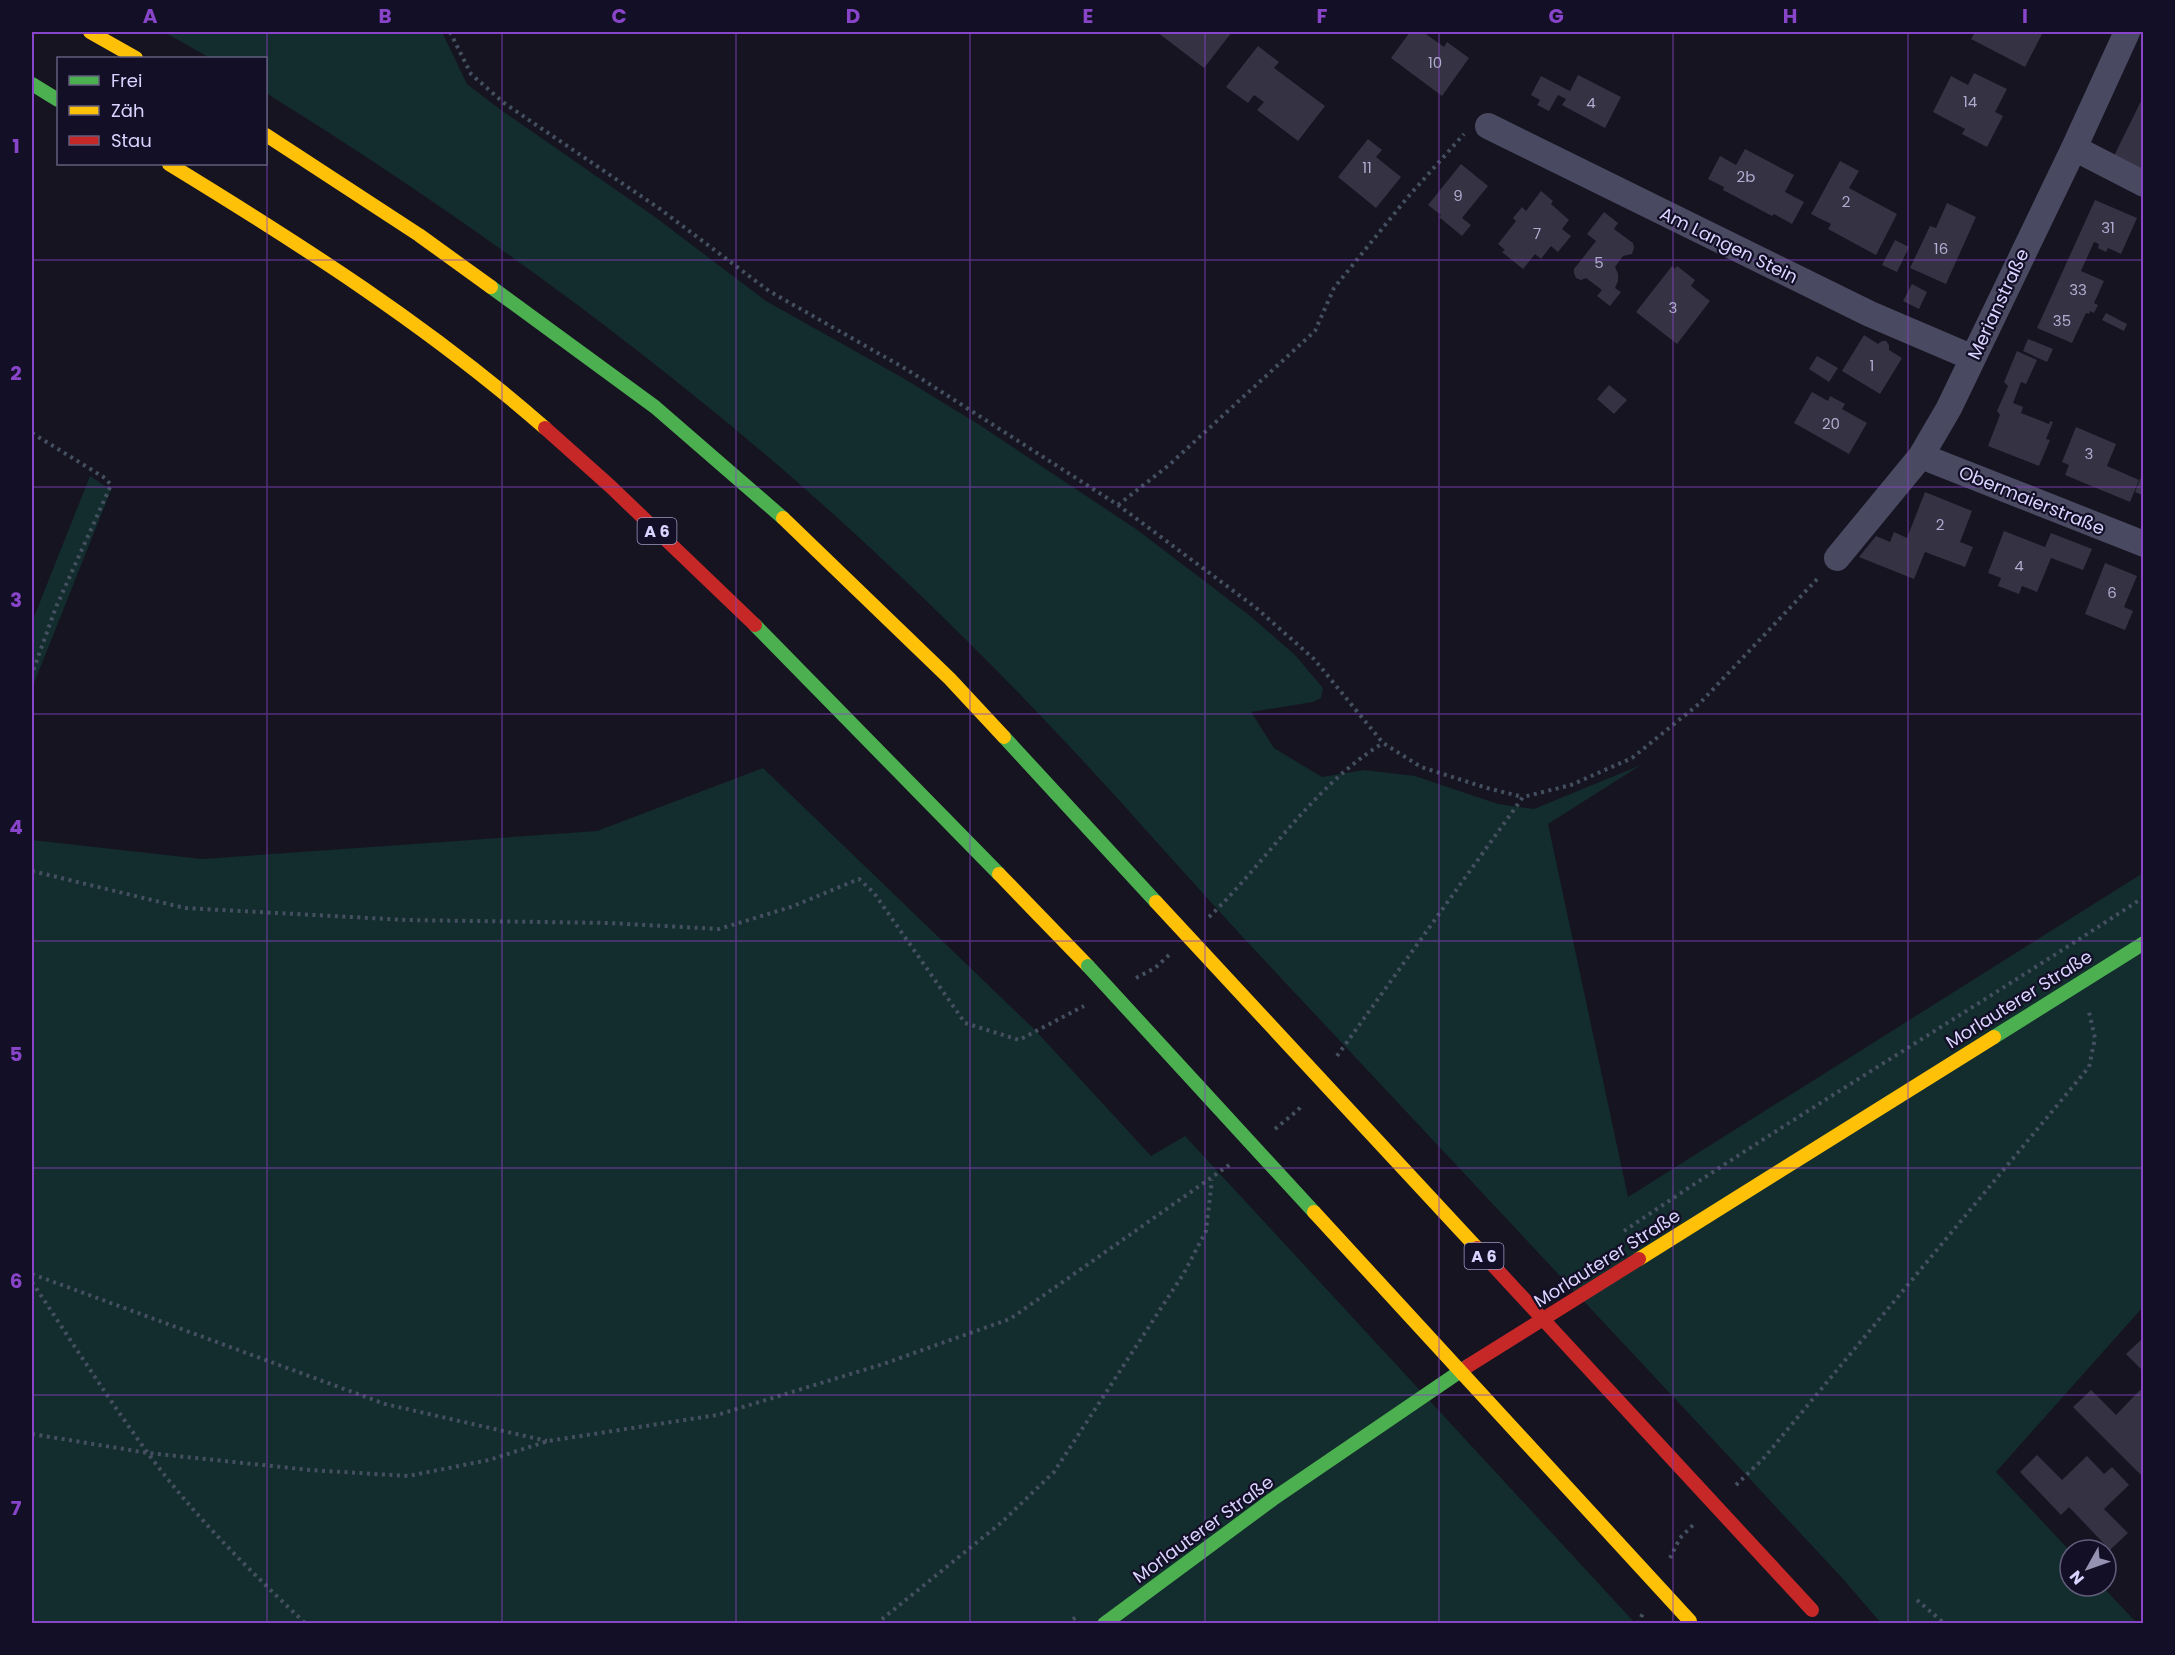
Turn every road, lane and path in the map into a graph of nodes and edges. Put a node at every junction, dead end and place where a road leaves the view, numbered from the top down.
1 (90, 32) edge
2 (450, 32) edge
3 (2127, 32) edge
4 (134, 57) edge
5 (32, 84) edge
6 (57, 98) edge
7 (1488, 126) joint
8 (267, 136) edge
9 (2074, 148) junction
10 (171, 165) edge
11 (2144, 184) edge
12 (1973, 358) junction
13 (32, 433) edge
14 (1921, 456) junction
15 (1118, 505) junction
16 (2144, 544) edge
17 (1837, 558) joint
18 (32, 674) edge
19 (1383, 743) junction
20 (1523, 798) junction
21 (32, 871) edge
22 (1207, 919) dead end
23 (2144, 943) edge
24 (1172, 952) dead end
25 (1135, 979) dead end
26 (2081, 982) junction
27 (1086, 1005) dead end
28 (1332, 1063) dead end
29 (1305, 1101) dead end
30 (1272, 1131) dead end
31 (1238, 1158) dead end
32 (1212, 1179) junction
33 (32, 1274) edge
34 (32, 1282) edge
35 (32, 1434) edge
36 (548, 1442) junction
37 (148, 1453) junction
38 (1730, 1491) dead end
39 (1697, 1522) dead end
40 (1680, 1538) dead end
41 (1917, 1600) dead end
42 (1692, 1622) edge
43 (306, 1623) edge
44 (876, 1623) edge
45 (1104, 1623) edge
46 (1824, 1623) edge
47 (1945, 1623) edge

1 - 4 main road
2 - 15 path
3 - 9 street, Merianstraße
5 - 6 main road
7 - 12 street, Am Langen Stein
7 - 15 path
8 - 46 main road, A 6, bridge
9 - 11 street
9 - 12 street, Merianstraße
10 - 42 main road, A 6, bridge
12 - 14 street, Merianstraße
13 - 18 path
14 - 16 street, Obermaierstraße
14 - 17 street, Merianstraße
15 - 19 path
17 - 20 path
19 - 20 path
19 - 22 path
20 - 28 path
21 - 27 path
23 - 26 main road, Morlauterer Straße
24 - 25 path
26 - 38 path
26 - 45 main road, Morlauterer Straße
29 - 30 path
31 - 32 path
32 - 36 path
32 - 44 path
33 - 36 path
34 - 37 path
35 - 37 path
36 - 37 path
37 - 43 path
39 - 40 path
41 - 47 path

